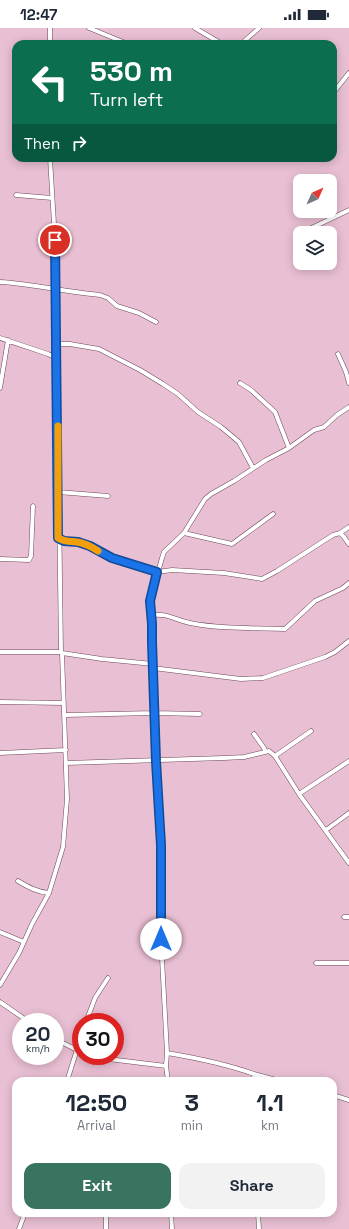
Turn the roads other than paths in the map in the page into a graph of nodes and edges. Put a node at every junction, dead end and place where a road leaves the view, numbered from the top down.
1 (50, 28) edge
2 (89, 28) edge
3 (195, 28) edge
4 (259, 28) edge
5 (50, 40) edge
6 (118, 40) edge
7 (215, 40) edge
8 (246, 40) edge
9 (349, 73) edge
10 (337, 88) edge
11 (50, 162) edge
12 (16, 195) dead end
13 (52, 198) junction
14 (349, 210) edge
15 (316, 226) edge
16 (0, 282) edge
17 (55, 289) junction
18 (156, 322) dead end
19 (0, 338) edge
20 (8, 340) junction
21 (55, 344) junction
22 (338, 354) dead end
23 (56, 358) junction
24 (240, 383) dead end
25 (349, 383) edge
26 (0, 388) edge
27 (349, 407) edge
28 (289, 448) junction
29 (253, 468) junction
30 (58, 492) junction
31 (108, 496) dead end
32 (34, 506) dead end
33 (273, 514) dead end
34 (349, 527) edge
35 (184, 533) junction
36 (340, 533) junction
37 (58, 538) junction
38 (349, 544) edge
39 (0, 559) edge
40 (157, 572) junction
41 (349, 583) edge
42 (151, 615) junction
43 (349, 641) edge
44 (0, 652) edge
45 (62, 652) junction
46 (153, 666) junction
47 (0, 702) edge
48 (64, 704) junction
49 (154, 713) junction
50 (200, 714) dead end
51 (64, 715) junction
52 (311, 731) dead end
53 (254, 734) dead end
54 (66, 750) junction
55 (265, 751) junction
56 (0, 753) edge
57 (275, 756) junction
58 (156, 761) junction
59 (349, 762) edge
60 (66, 763) junction
61 (299, 794) junction
62 (349, 813) edge
63 (326, 830) junction
64 (349, 863) edge
65 (18, 881) dead end
66 (49, 893) junction
67 (344, 917) dead end
68 (349, 917) edge
69 (0, 932) edge
70 (24, 942) junction
71 (316, 963) dead end
72 (349, 963) edge
73 (108, 978) dead end
74 (0, 985) edge
75 (0, 1002) edge
76 (15, 1013) edge
77 (89, 1013) edge
78 (167, 1053) junction
79 (124, 1061) edge
80 (74, 1065) edge
81 (166, 1066) junction
82 (254, 1074) joint
83 (69, 1077) edge
84 (167, 1077) edge
85 (265, 1077) edge
86 (337, 1096) edge
87 (349, 1100) edge
88 (24, 1217) edge
89 (106, 1217) edge
90 (171, 1217) edge
91 (258, 1217) edge
92 (20, 1229) edge
93 (106, 1229) edge
94 (172, 1229) edge
95 (259, 1229) edge

1 - 5 street
2 - 6 street
3 - 7 street
4 - 8 street
9 - 10 street
11 - 13 street
12 - 13 street
13 - 17 street
14 - 15 street
16 - 17 street
17 - 18 street
17 - 21 street
19 - 20 street
20 - 23 street
20 - 26 street
21 - 23 street
21 - 29 street
22 - 25 street
23 - 30 street
24 - 28 street
27 - 28 street
28 - 29 street
29 - 35 street
30 - 31 street
30 - 37 street
32 - 39 street
33 - 35 street
34 - 36 street
35 - 40 street
36 - 38 street
36 - 40 street
37 - 40 street
37 - 45 street
40 - 42 street
41 - 42 street
42 - 46 street
43 - 46 street
44 - 45 street
45 - 46 street
45 - 48 street
46 - 49 street
47 - 48 street
48 - 51 street
49 - 50 street
49 - 51 street
49 - 58 street
51 - 54 street
52 - 57 street
53 - 55 street
54 - 56 street
54 - 60 street
55 - 57 street
55 - 58 street
57 - 61 street
58 - 60 street
58 - 78 street
59 - 61 street
60 - 66 street
61 - 63 street
62 - 63 street
63 - 64 street
65 - 66 street
66 - 70 street
67 - 68 street
69 - 70 street
70 - 74 street
71 - 72 street
73 - 77 street
75 - 76 street
78 - 81 street
78 - 82 street
79 - 81 street
80 - 83 street
81 - 84 street
82 - 85 street
86 - 87 street
88 - 92 street
89 - 93 street
90 - 94 street
91 - 95 street

